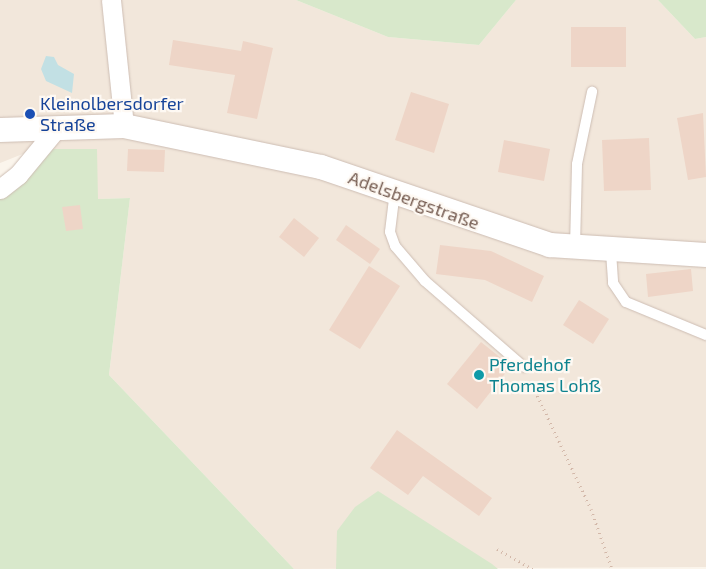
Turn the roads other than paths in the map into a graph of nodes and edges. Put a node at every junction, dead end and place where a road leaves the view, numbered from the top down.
1 (111, 0) edge
2 (592, 92) dead end
3 (124, 126) junction
4 (56, 129) junction
5 (0, 130) edge
6 (0, 189) edge
7 (395, 190) junction
8 (575, 250) junction
9 (611, 252) junction
10 (706, 255) edge
11 (706, 335) edge
12 (524, 367) road end

1 - 3 street
2 - 8 lane
3 - 4 street, Adelsbergstraße
3 - 7 street, Adelsbergstraße
4 - 5 street, Adelsbergstraße
4 - 6 street
7 - 8 street, Adelsbergstraße
7 - 12 lane
8 - 9 street, Adelsbergstraße
9 - 10 street, Adelsbergstraße
9 - 11 lane

